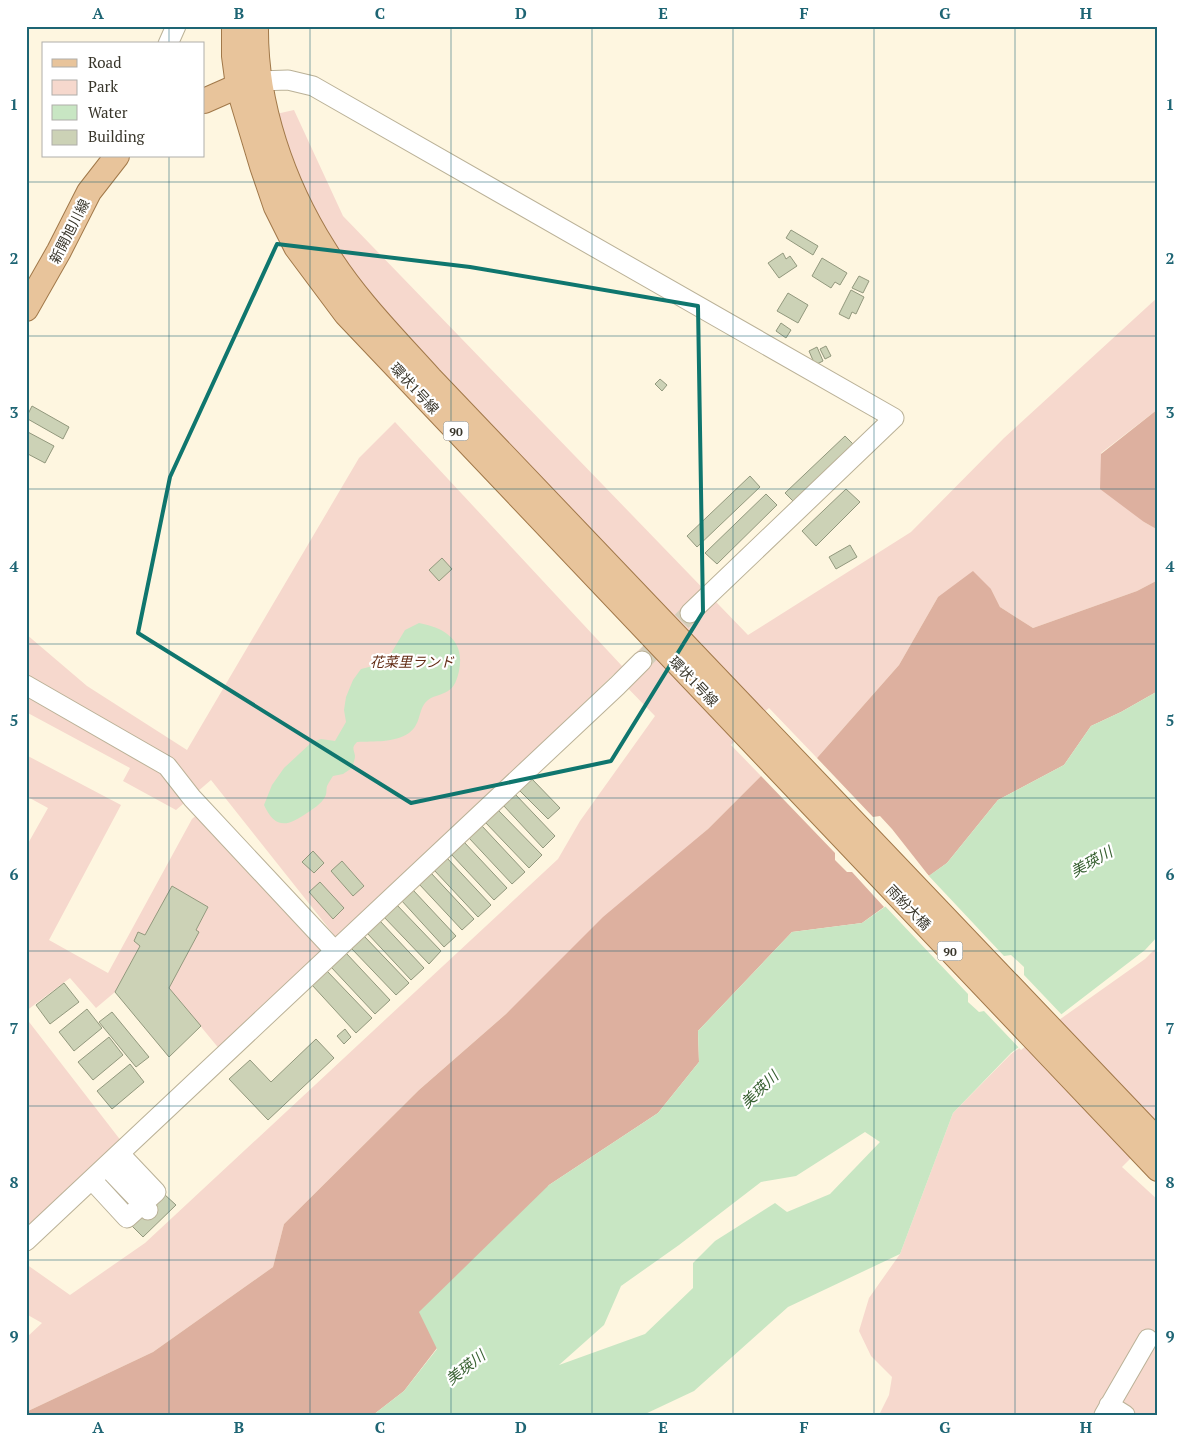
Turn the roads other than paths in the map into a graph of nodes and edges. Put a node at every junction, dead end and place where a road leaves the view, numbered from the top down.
1 (176, 26) edge
2 (234, 26) edge
3 (256, 26) edge
4 (169, 42) edge
5 (249, 84) junction
6 (205, 101) edge
7 (115, 158) edge
8 (26, 309) edge
9 (690, 613) tunnel mouth
10 (642, 661) tunnel mouth
11 (26, 685) edge
12 (749, 727) junction
13 (334, 950) junction
14 (1158, 1141) edge
15 (113, 1160) junction
16 (1158, 1169) edge
17 (92, 1180) junction
18 (26, 1240) edge
19 (1148, 1339) dead end
20 (1106, 1410) edge
21 (1125, 1415) edge

1 - 4 street
2 - 5 main road, 環状1号線 / 90
3 - 5 main road, 環状1号線 / 90
5 - 6 main road
5 - 9 street
5 - 12 main road, 環状1号線 / 90
7 - 8 main road, 新開旭川線
10 - 13 street
11 - 13 street
12 - 14 main road, 雨紛大橋 / 90
12 - 16 main road, 雨紛大橋 / 90
13 - 15 street
15 - 17 street
15 - 17 street
17 - 18 street
19 - 20 street
20 - 21 street

